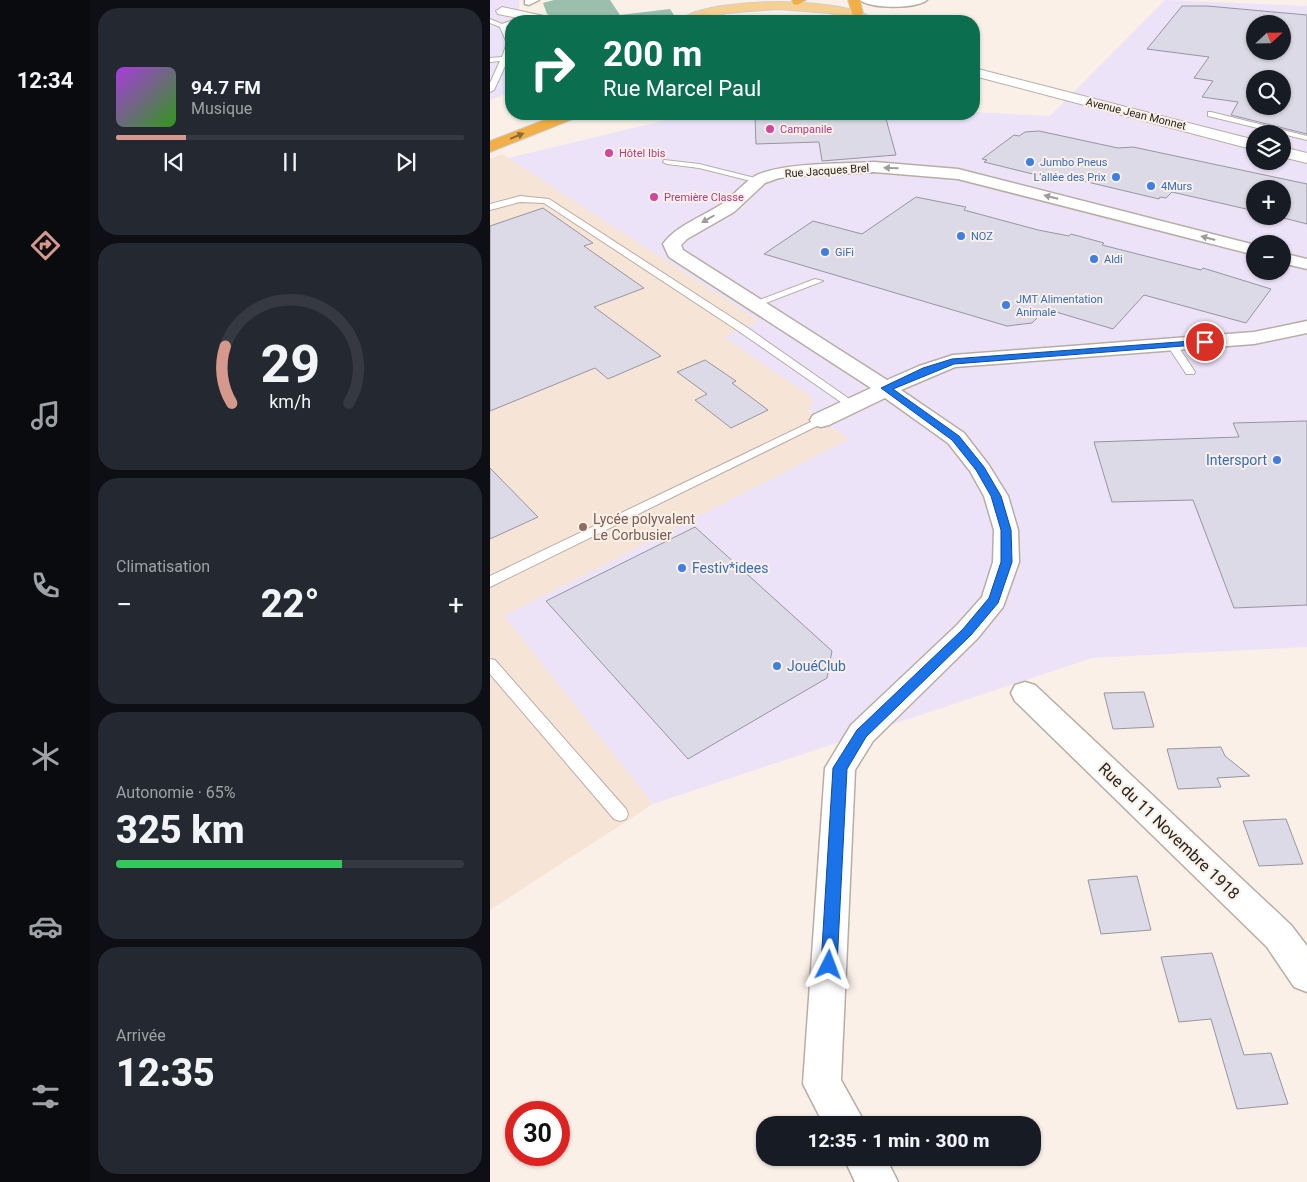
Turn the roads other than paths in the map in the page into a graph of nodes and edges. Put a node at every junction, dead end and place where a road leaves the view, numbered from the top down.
1 (769, 0) edge
2 (799, 0) edge
3 (866, 0) edge
4 (873, 0) edge
5 (915, 0) edge
6 (921, 0) edge
7 (717, 4) edge
8 (854, 4) edge
9 (533, 9) edge
10 (496, 11) edge
11 (522, 15) edge
12 (696, 15) edge
13 (864, 15) edge
14 (490, 21) edge
15 (505, 24) edge
16 (502, 26) junction
17 (505, 32) edge
18 (505, 59) joint
19 (490, 60) edge
20 (980, 75) edge
21 (491, 88) edge
22 (1211, 114) dead end
23 (521, 120) edge
24 (558, 120) edge
25 (490, 132) edge
26 (1307, 138) edge
27 (1246, 143) edge
28 (490, 147) edge
29 (1291, 154) edge
30 (1307, 158) edge
31 (667, 162) dead end
32 (759, 180) junction
33 (490, 206) edge
34 (1246, 248) edge
35 (1291, 260) edge
36 (1307, 264) edge
37 (818, 281) dead end
38 (754, 304) junction
39 (1307, 327) edge
40 (1172, 345) junction
41 (1190, 372) dead end
42 (886, 388) junction
43 (852, 405) junction
44 (821, 420) joint
45 (490, 582) edge
46 (490, 664) edge
47 (1025, 693) dead end
48 (620, 814) dead end
49 (1307, 975) edge
50 (841, 1116) edge
51 (868, 1166) edge
52 (877, 1182) edge

1 - 2 main road
1 - 7 main road
2 - 8 main road
3 - 6 street
4 - 5 lane
7 - 12 main road
8 - 13 main road
9 - 10 main road
9 - 11 lane
14 - 16 lane
15 - 16 lane
16 - 17 lane
18 - 19 lane
18 - 21 lane
20 - 27 main road, Avenue Jean Monnet
22 - 26 lane
23 - 25 highway
28 -> 24 highway
29 - 30 main road
31 - 32 lane
34 -> 32 street, Rue Jacques Brel
32 -> 38 street, Rue Jacques Brel
33 - 43 lane
35 - 36 street
37 - 38 lane
38 - 42 street, Rue Jacques Brel
39 - 40 street
40 - 41 lane
40 - 42 street
42 - 43 street
42 - 50 street, Rue Jacques Brel
43 - 44 street
44 - 45 lane
46 - 48 lane
47 - 49 street, Rue du 11 Novembre 1918
51 - 52 street

